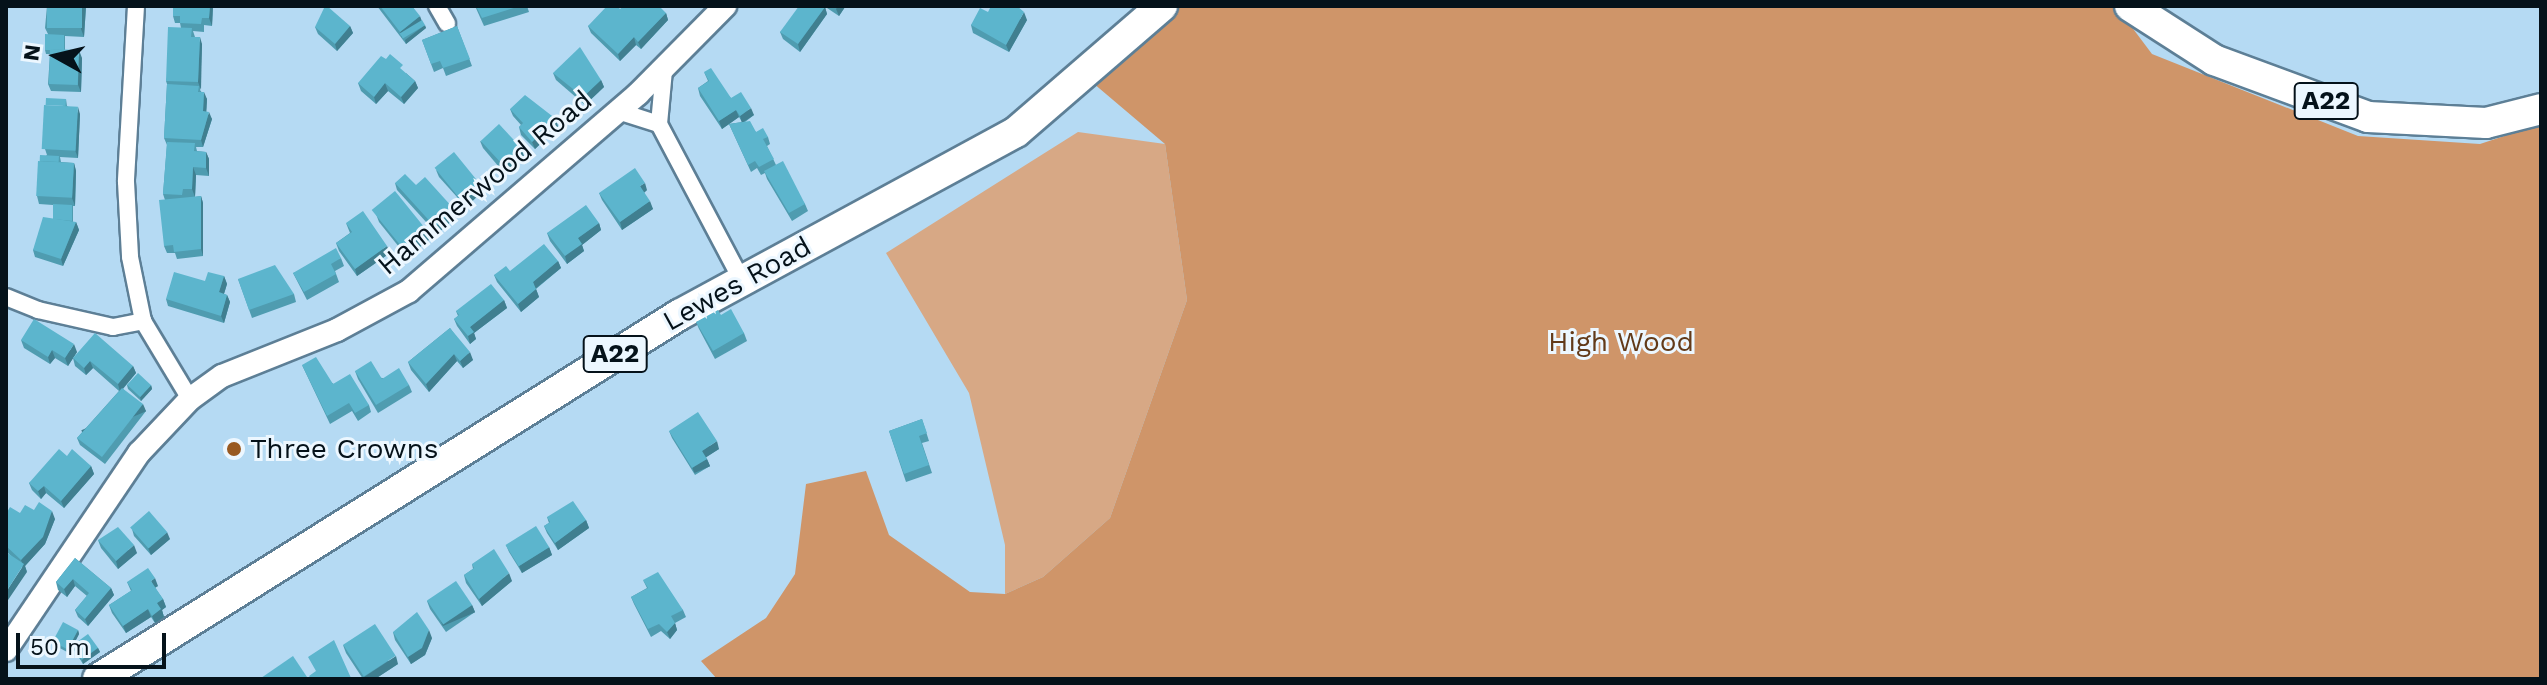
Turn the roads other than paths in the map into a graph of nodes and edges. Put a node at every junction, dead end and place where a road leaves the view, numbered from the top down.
1 (136, 6) edge
2 (437, 6) edge
3 (725, 6) edge
4 (1162, 6) edge
5 (2130, 6) edge
6 (447, 23) dead end
7 (664, 70) junction
8 (2541, 109) edge
9 (618, 111) junction
10 (659, 124) junction
11 (741, 279) junction
12 (6, 297) edge
13 (143, 321) junction
14 (190, 399) junction
15 (6, 650) edge
16 (98, 679) edge

1 - 13 street
2 - 6 street
3 - 7 street, Hammerwood Road
4 - 11 highway, Lewes Road / A22
5 - 8 highway, A22
7 - 9 street, Hammerwood Road
7 - 10 street
9 - 10 street
9 - 14 street, Hammerwood Road
10 - 11 street
11 - 16 highway, Lewes Road / A22
12 - 13 street
13 - 14 street
14 - 15 street, Hammerwood Road

